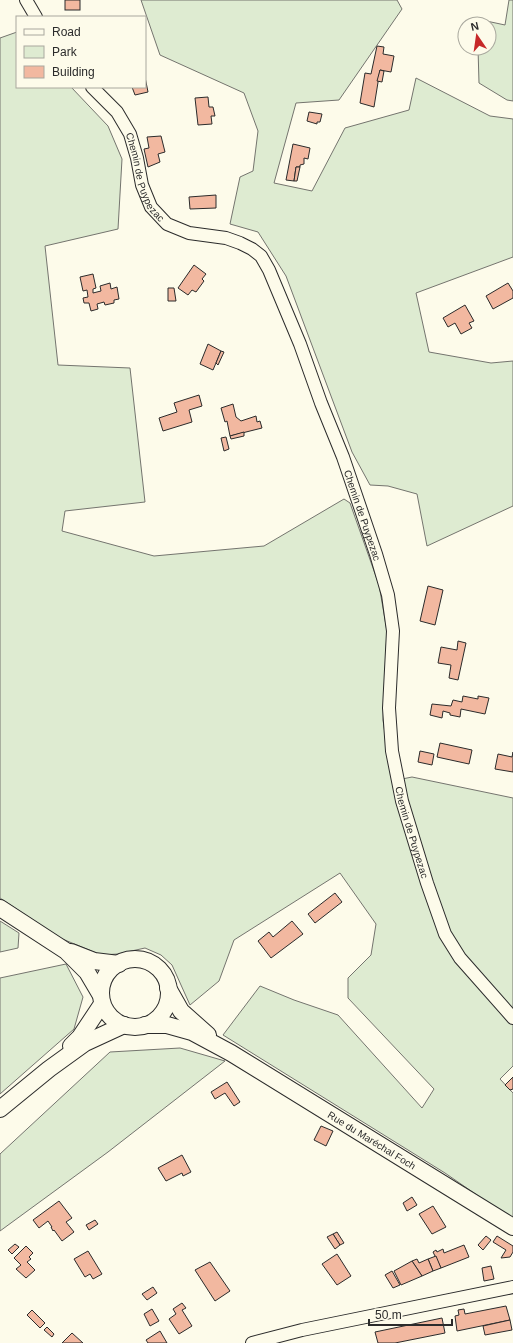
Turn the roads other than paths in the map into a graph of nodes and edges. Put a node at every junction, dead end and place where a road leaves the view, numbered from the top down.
1 (26, 0) edge
2 (35, 16) edge
3 (93, 88) edge
4 (0, 908) edge
5 (66, 951) junction
6 (119, 964) junction
7 (168, 988) junction
8 (101, 999) junction
9 (513, 1018) edge
10 (124, 1025) junction
11 (145, 1025) junction
12 (231, 1053) junction
13 (48, 1069) junction
14 (0, 1109) edge
15 (513, 1227) edge
16 (513, 1287) edge
17 (252, 1343) edge

1 - 2 street
3 - 9 street, Chemin de Puypezac
4 - 5 main road
5 - 6 main road
5 - 8 main road
6 - 7 main road
6 - 8 main road
7 - 11 main road
7 - 12 main road, Rue du Maréchal Foch
8 - 10 main road
8 - 13 main road
10 - 11 main road
10 - 13 main road
11 - 12 main road, Rue du Maréchal Foch
12 - 15 main road, Rue du Maréchal Foch
13 - 14 main road
16 - 17 street

